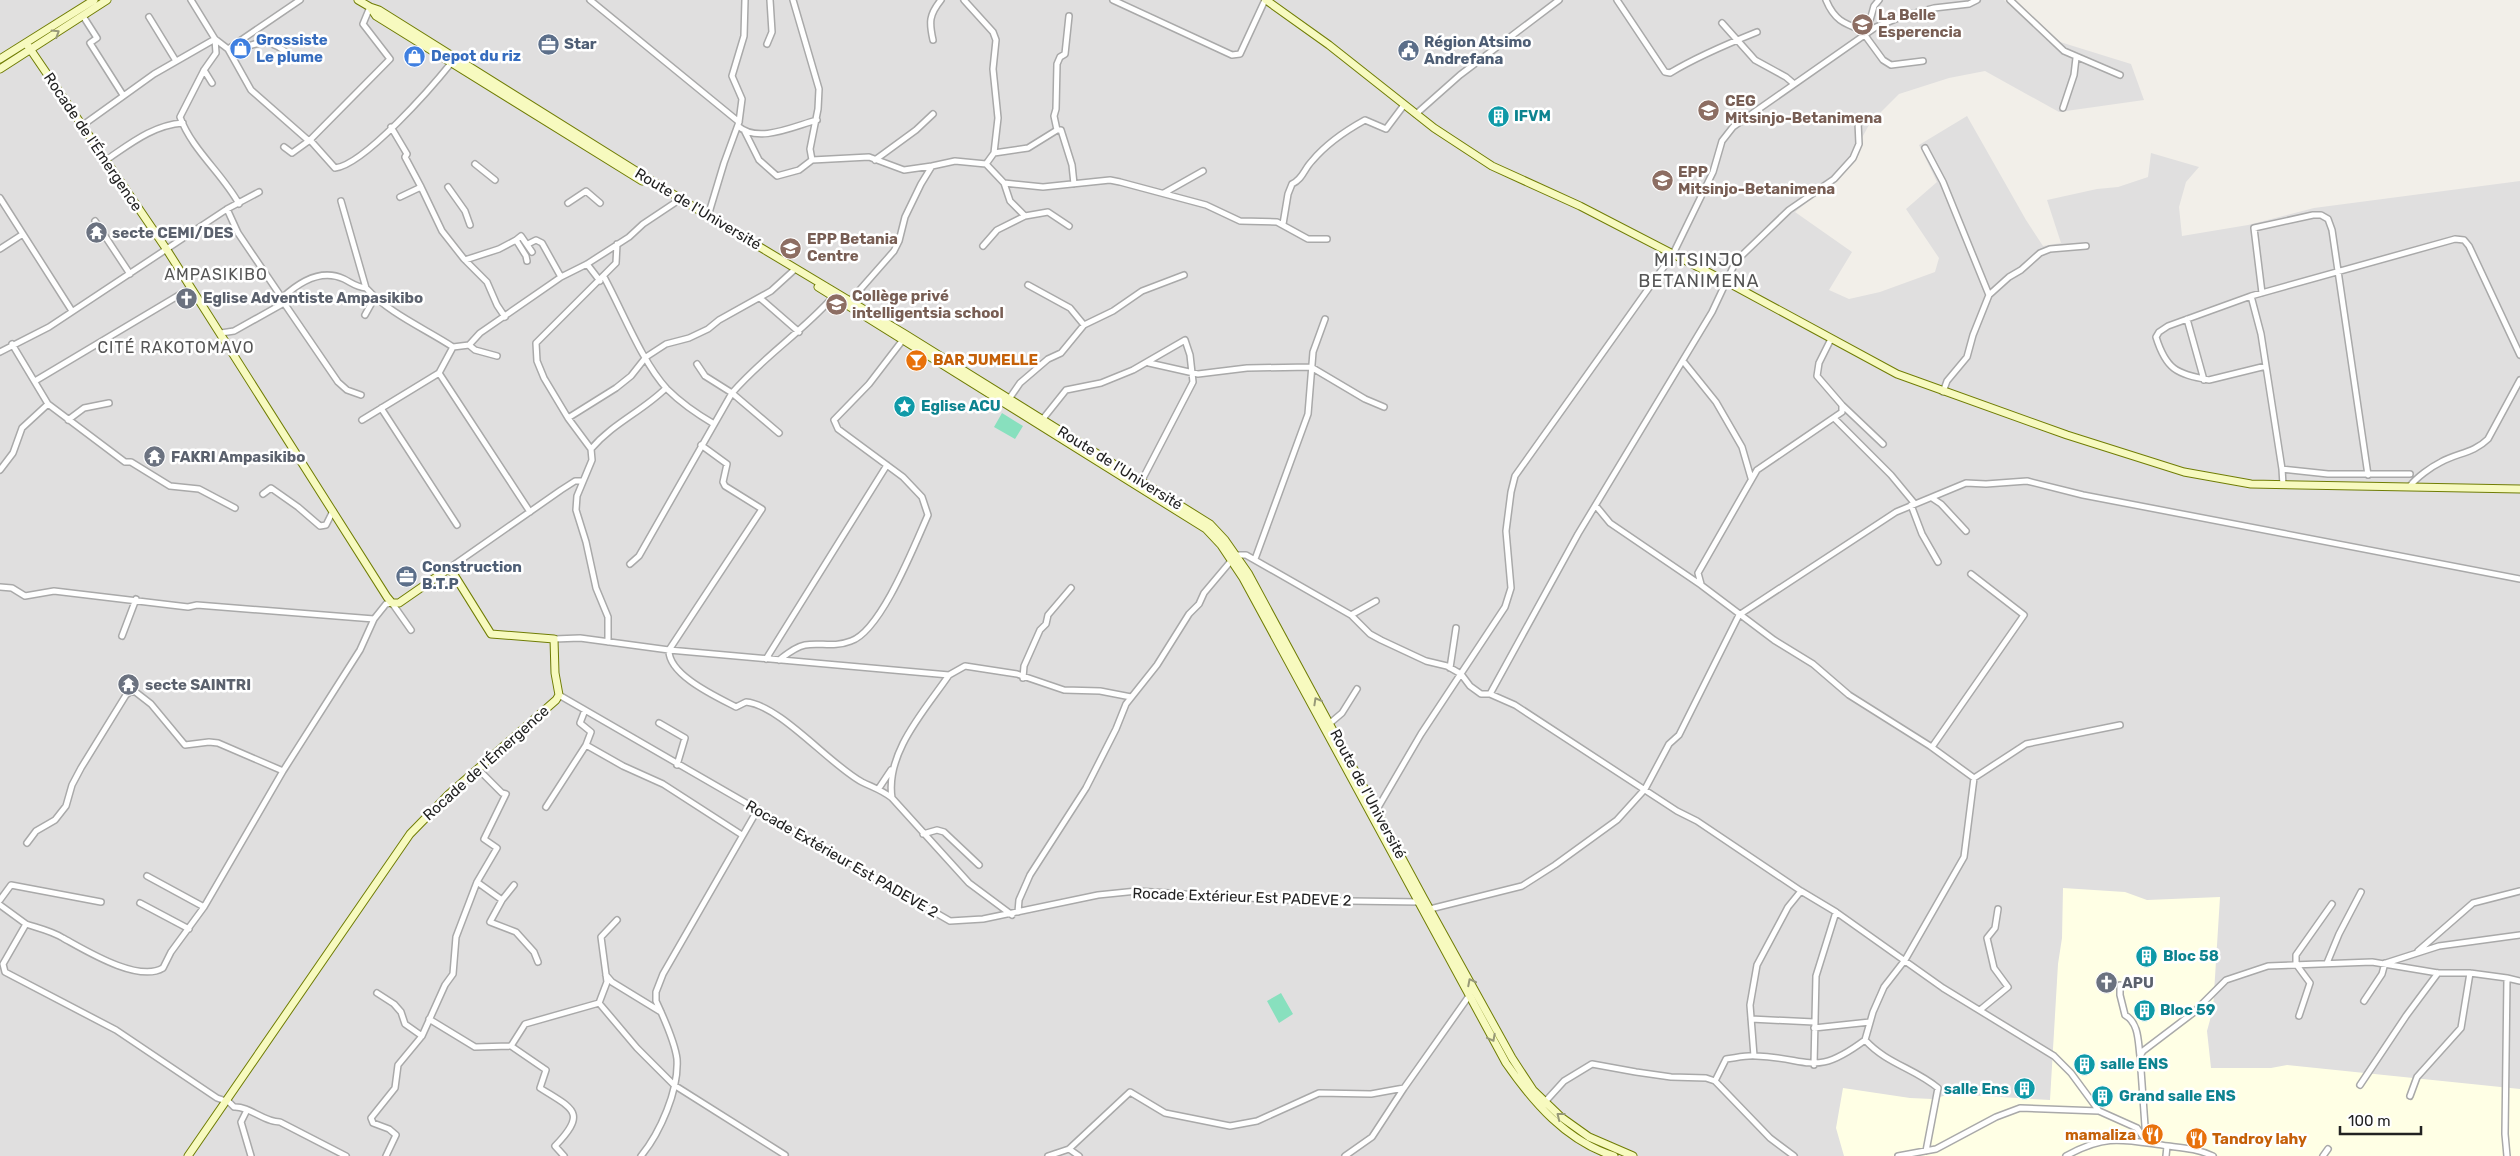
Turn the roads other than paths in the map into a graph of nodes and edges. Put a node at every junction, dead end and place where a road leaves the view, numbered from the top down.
1 (107, 0) edge
2 (191, 0) edge
3 (300, 0) edge
4 (358, 0) edge
5 (590, 0) edge
6 (745, 0) edge
7 (770, 0) edge
8 (793, 0) edge
9 (941, 0) edge
10 (964, 0) edge
11 (1113, 0) edge
12 (1265, 0) edge
13 (1559, 0) edge
14 (1618, 0) edge
15 (1826, 0) edge
16 (1879, 0) edge
17 (1977, 0) edge
18 (2010, 0) edge
19 (90, 1) edge
20 (370, 7) junction
21 (83, 16) junction
22 (1069, 16) dead end
23 (149, 17) dead end
24 (1722, 23) dead end
25 (1757, 32) dead end
26 (1865, 33) junction
27 (215, 39) junction
28 (933, 40) dead end
29 (1736, 40) junction
30 (768, 44) dead end
31 (28, 46) junction
32 (229, 48) junction
33 (290, 56) dead end
34 (2076, 58) junction
35 (0, 59) edge
36 (176, 61) junction
37 (1923, 61) dead end
38 (452, 62) junction
39 (0, 69) edge
40 (204, 70) junction
41 (2120, 75) dead end
42 (212, 83) dead end
43 (1793, 83) junction
44 (123, 95) junction
45 (1404, 105) junction
46 (2063, 108) dead end
47 (933, 114) dead end
48 (1416, 114) junction
49 (817, 120) junction
50 (1858, 122) dead end
51 (183, 123) junction
52 (739, 124) junction
53 (83, 125) junction
54 (391, 127) junction
55 (1057, 130) junction
56 (745, 132) junction
57 (310, 140) junction
58 (284, 147) dead end
59 (1925, 148) dead end
60 (994, 153) junction
61 (106, 160) junction
62 (812, 160) junction
63 (875, 160) junction
64 (474, 164) dead end
65 (986, 164) junction
66 (932, 166) junction
67 (1203, 172) dead end
68 (496, 180) dead end
69 (1004, 183) junction
70 (1074, 184) junction
71 (422, 187) junction
72 (448, 187) dead end
73 (259, 192) dead end
74 (1164, 193) junction
75 (400, 197) dead end
76 (0, 198) edge
77 (342, 201) dead end
78 (676, 202) junction
79 (568, 203) dead end
80 (600, 203) dead end
81 (239, 204) junction
82 (227, 209) junction
83 (708, 216) junction
84 (1025, 216) junction
85 (95, 221) dead end
86 (1283, 224) junction
87 (470, 225) dead end
88 (1069, 226) dead end
89 (23, 234) junction
90 (1327, 239) dead end
91 (516, 240) junction
92 (528, 244) junction
93 (617, 244) junction
94 (983, 246) dead end
95 (2086, 246) dead end
96 (0, 249) edge
97 (167, 250) junction
98 (532, 252) dead end
99 (1673, 254) junction
100 (465, 260) junction
101 (527, 262) dead end
102 (588, 264) junction
103 (2338, 270) junction
104 (792, 271) junction
105 (130, 274) junction
106 (1184, 275) dead end
107 (561, 277) junction
108 (602, 279) junction
109 (1727, 282) junction
110 (1028, 284) dead end
111 (191, 288) junction
112 (366, 288) junction
113 (2262, 292) junction
114 (1988, 295) junction
115 (2250, 296) junction
116 (375, 297) junction
117 (833, 297) junction
118 (760, 298) junction
119 (283, 301) junction
120 (850, 301) junction
121 (72, 311) junction
122 (365, 315) dead end
123 (505, 317) junction
124 (1325, 319) dead end
125 (2187, 319) junction
126 (1084, 325) junction
127 (799, 332) junction
128 (221, 333) junction
129 (1831, 339) junction
130 (902, 341) junction
131 (12, 344) junction
132 (469, 344) junction
133 (453, 347) junction
134 (0, 352) edge
135 (2520, 355) edge
136 (497, 356) dead end
137 (646, 357) junction
138 (1683, 361) junction
139 (1149, 363) junction
140 (697, 364) dead end
141 (2266, 366) junction
142 (1311, 367) junction
143 (439, 372) junction
144 (1193, 373) junction
145 (2204, 380) junction
146 (2520, 380) edge
147 (35, 381) junction
148 (666, 388) junction
149 (732, 392) junction
150 (1943, 392) junction
151 (361, 395) dead end
152 (1009, 399) junction
153 (109, 403) dead end
154 (48, 404) junction
155 (1842, 406) junction
156 (1384, 407) dead end
157 (381, 408) junction
158 (568, 418) junction
159 (1835, 418) junction
160 (68, 420) junction
161 (362, 420) dead end
162 (1042, 420) junction
163 (714, 424) junction
164 (779, 433) dead end
165 (1883, 444) dead end
166 (701, 445) junction
167 (591, 448) junction
168 (886, 465) junction
169 (2282, 469) junction
170 (0, 470) edge
171 (2410, 474) dead end
172 (2368, 475) junction
173 (1751, 478) junction
174 (581, 481) junction
175 (1141, 482) junction
176 (2283, 485) junction
177 (2410, 486) junction
178 (2520, 489) edge
179 (263, 494) dead end
180 (1932, 498) junction
181 (1913, 505) junction
182 (1596, 506) junction
183 (234, 508) dead end
184 (333, 510) junction
185 (530, 512) junction
186 (457, 525) dead end
187 (1966, 531) dead end
188 (1234, 557) junction
189 (1255, 559) junction
190 (1938, 562) dead end
191 (630, 564) dead end
192 (448, 569) junction
193 (1971, 574) dead end
194 (2520, 578) edge
195 (1701, 585) junction
196 (0, 587) edge
197 (1071, 588) dead end
198 (136, 599) junction
199 (1376, 601) dead end
200 (392, 603) junction
201 (1260, 605) junction
202 (1351, 615) junction
203 (1739, 615) junction
204 (374, 619) junction
205 (1456, 628) dead end
206 (411, 630) dead end
207 (122, 636) dead end
208 (554, 639) junction
209 (608, 642) junction
210 (669, 650) junction
211 (766, 659) junction
212 (778, 660) junction
213 (1450, 668) junction
214 (1461, 674) junction
215 (949, 675) junction
216 (1023, 678) junction
217 (1357, 689) dead end
218 (1490, 694) junction
219 (559, 695) junction
220 (1131, 697) junction
221 (585, 710) junction
222 (659, 723) dead end
223 (1330, 724) junction
224 (2120, 725) dead end
225 (586, 745) junction
226 (1932, 747) junction
227 (677, 765) junction
228 (894, 765) junction
229 (478, 768) junction
230 (283, 772) junction
231 (1974, 778) junction
232 (879, 788) junction
233 (1645, 789) junction
234 (892, 798) junction
235 (546, 807) dead end
236 (758, 809) junction
237 (1376, 811) junction
238 (923, 834) junction
239 (742, 836) junction
240 (27, 843) dead end
241 (980, 865) dead end
242 (147, 876) dead end
243 (477, 882) junction
244 (514, 885) dead end
245 (1801, 891) junction
246 (2520, 891) edge
247 (2361, 892) dead end
248 (0, 900) edge
249 (502, 900) junction
250 (101, 902) dead end
251 (1419, 902) junction
252 (140, 904) dead end
253 (2332, 904) dead end
254 (0, 906) edge
255 (204, 907) junction
256 (1430, 909) junction
257 (1998, 909) dead end
258 (1836, 912) junction
259 (1015, 913) junction
260 (617, 920) dead end
261 (26, 924) junction
262 (189, 929) junction
263 (2520, 935) edge
264 (2416, 953) junction
265 (1905, 960) junction
266 (538, 962) dead end
267 (2327, 963) junction
268 (2385, 963) junction
269 (2296, 964) junction
270 (3, 972) edge
271 (2438, 973) junction
272 (2470, 973) junction
273 (606, 975) junction
274 (2507, 978) junction
275 (2520, 981) edge
276 (2120, 985) dead end
277 (377, 993) dead end
278 (1469, 996) junction
279 (2364, 1001) dead end
280 (600, 1003) junction
281 (1980, 1010) junction
282 (661, 1012) junction
283 (2299, 1016) dead end
284 (429, 1019) junction
285 (1751, 1019) junction
286 (1870, 1022) junction
287 (1814, 1025) junction
288 (422, 1036) junction
289 (1865, 1040) junction
290 (511, 1046) junction
291 (1754, 1056) junction
292 (2140, 1056) junction
293 (1814, 1064) junction
294 (1715, 1080) junction
295 (674, 1084) junction
296 (2360, 1085) dead end
297 (1404, 1088) junction
298 (2410, 1096) dead end
299 (225, 1101) junction
300 (1544, 1103) junction
301 (246, 1110) junction
302 (2098, 1110) junction
303 (2146, 1141) junction
304 (2167, 1146) junction
305 (1069, 1149) junction
306 (2328, 1149) dead end
307 (1926, 1151) junction
308 (785, 1155) edge
309 (188, 1156) edge
310 (251, 1156) edge
311 (346, 1156) edge
312 (386, 1156) edge
313 (564, 1156) edge
314 (641, 1156) edge
315 (1048, 1156) edge
316 (1079, 1156) edge
317 (1345, 1156) edge
318 (1614, 1156) edge
319 (1633, 1156) edge
320 (1794, 1156) edge
321 (1898, 1156) edge
322 (2066, 1156) edge
323 (2166, 1156) edge
324 (2213, 1156) edge
325 (2323, 1156) edge
326 (2507, 1156) edge

1 - 21 main road
2 - 27 street
3 - 32 street
4 - 20 main road, Route de l'Université
5 - 52 street
6 - 52 street
7 - 30 street
8 - 49 street
9 - 28 street
10 - 60 street
11 - 12 street
12 - 45 main road
13 - 48 street
14 - 29 street
15 - 26 street
16 - 26 street
17 - 26 street
18 - 34 street
19 - 31 main road
20 - 38 main road, Route de l'Université
20 - 57 street
20 - 83 main road, Route de l'Université
31 -> 21 main road
21 - 44 street
22 - 55 street
23 - 36 street
24 - 29 street
25 - 29 street
26 - 37 street
26 - 43 street
27 - 32 street
27 - 36 street
27 - 40 street
29 - 43 street
31 - 35 main road
31 - 39 main road
31 - 53 main road, Rocade de l'Émergence
32 - 33 street
32 - 57 street
34 - 41 street
34 - 46 street
36 - 44 street
38 - 54 street
38 - 78 main road, Route de l'Université
40 - 42 street
40 - 51 street
43 - 99 street
44 - 53 street
45 - 48 main road
45 - 86 street
47 - 63 street
48 - 99 main road
49 - 56 street
49 - 62 street
50 - 109 street
51 - 61 street
51 - 81 street
52 - 56 street
52 - 83 street
53 - 61 main road, Rocade de l'Émergence
54 - 57 street
54 - 71 street
55 - 60 street
55 - 70 street
56 - 62 street
57 - 58 street
59 - 114 street
60 - 65 street
61 - 97 main road, Rocade de l'Émergence
62 - 63 street
63 - 66 street
64 - 68 street
65 - 66 street
65 - 69 street
66 - 120 street
67 - 74 street
69 - 70 street
69 - 84 street
70 - 74 street
71 - 75 street
71 - 100 street
72 - 87 street
73 - 81 street
74 - 86 street
76 - 89 street
77 - 112 street
78 - 93 street
78 - 104 main road, Route de l'Université
79 - 80 street
81 - 82 street
82 - 97 street
82 - 119 street
83 - 120 main road, Route de l'Université
84 - 88 street
84 - 94 street
85 - 105 street
86 - 90 street
89 - 96 street
89 - 121 street
91 - 92 street
91 - 100 street
91 - 101 street
92 - 98 street
92 - 107 street
93 - 102 street
93 - 108 street
95 - 114 street
97 - 105 street
97 - 111 main road, Rocade de l'Émergence
99 - 109 main road
99 - 214 street
100 - 123 street
102 - 107 street
102 - 108 street
103 - 113 street
103 - 113 street
103 - 135 street
103 - 172 street
104 - 117 main road, Route de l'Université
104 - 118 street
105 - 121 street
106 - 126 street
107 - 123 street
108 - 137 street
108 - 158 street
109 - 129 main road
109 - 138 street
110 - 126 street
111 - 128 main road, Rocade de l'Émergence
111 - 147 street
112 - 116 street
112 - 119 street
113 - 115 street
114 - 150 street
115 - 125 street
115 - 141 street
116 - 122 street
116 - 133 street
117 - 127 street
117 - 130 main road, Route de l'Université
118 - 127 street
118 - 137 street
119 - 128 street
119 - 151 street
120 - 152 main road, Route de l'Université
121 - 131 street
123 - 132 street
124 - 142 street
125 - 145 street
125 - 145 street
126 - 152 street
127 - 149 street
128 - 184 main road, Rocade de l'Émergence
129 - 150 main road
129 - 155 street
130 - 168 street
130 - 188 main road, Route de l'Université
131 - 134 street
131 - 147 street
132 - 133 street
132 - 136 street
133 - 143 street
137 - 148 street
137 - 158 street
138 - 173 street
138 - 182 street
139 - 144 street
139 - 144 street
139 - 162 street
140 - 149 street
141 - 145 street
141 - 169 street
142 - 144 street
142 - 156 street
142 - 189 street
143 - 157 street
143 - 185 street
144 - 175 street
146 - 177 street
147 - 154 street
148 - 163 street
148 - 167 street
149 - 163 street
149 - 164 street
150 - 176 main road
152 - 162 main road, Route de l'Université
153 - 160 street
154 - 160 street
154 - 170 street
155 - 159 street
155 - 165 street
157 - 161 street
157 - 186 street
158 - 167 street
159 - 173 street
159 - 181 street
160 - 183 street
162 - 175 main road, Route de l'Université
163 - 166 street
166 - 191 street
166 - 210 street
167 - 174 street
168 - 211 street
168 - 212 street
169 - 172 street
169 - 176 street
171 - 172 street
173 - 195 street
174 - 185 street
174 - 209 street
175 - 188 main road, Route de l'Université
176 - 177 main road
177 - 178 main road
179 - 184 street
180 - 181 street
180 - 187 street
180 - 194 street
181 - 190 street
181 - 203 street
182 - 195 street
182 - 218 street
184 - 200 main road, Rocade de l'Émergence
185 - 192 street
188 - 189 street
188 - 201 main road, Route de l'Université
188 - 220 street
189 - 202 street
192 - 200 main road
192 - 208 main road
193 - 226 street
195 - 203 street
196 - 198 street
197 - 216 street
198 - 204 street
198 - 207 street
199 - 202 street
200 - 204 street
200 - 206 street
223 -> 201 main road, Route de l'Université
201 - 251 main road, Route de l'Université
202 - 213 street
203 - 226 street
203 - 233 street
204 - 230 street
205 - 213 street
208 - 209 street
208 - 219 main road, Rocade de l'Émergence
209 - 210 street
210 - 211 street
210 - 232 street
211 - 212 street
212 - 215 street
213 - 214 street
214 - 218 street
214 - 237 street
215 - 216 street
215 - 228 street
216 - 220 street
217 - 223 street
218 - 233 street
219 - 221 street, Rocade Extérieur Est PADEVE 2
219 - 229 main road, Rocade de l'Émergence
220 - 259 street
221 - 225 street
221 - 227 street, Rocade Extérieur Est PADEVE 2
222 - 227 street
223 - 237 main road, Route de l'Université
224 - 231 street
225 - 235 street
225 - 239 street
226 - 231 street
227 - 236 street, Rocade Extérieur Est PADEVE 2
228 - 232 street
228 - 234 street
229 - 243 street
229 - 299 main road, Rocade de l'Émergence
230 - 240 street
230 - 255 street
231 - 265 street
232 - 234 street
233 - 245 street
233 - 256 street
234 - 238 street
236 - 239 street
236 - 259 street, Rocade Extérieur Est PADEVE 2
237 - 256 main road, Route de l'Université
238 - 241 street
238 - 259 street
239 - 282 street
242 - 255 street
243 - 249 street
243 - 284 street
244 - 249 street
245 - 258 street
245 - 285 street
246 - 264 street
247 - 267 street
248 - 250 street
249 - 266 street
251 - 259 street, Rocade Extérieur Est PADEVE 2
251 - 278 main road, Route de l'Université
252 - 262 street
253 - 269 street
254 - 261 street
255 - 262 street
300 -> 256 main road, Route de l'Université
257 - 281 street
258 - 265 street
258 - 287 street
260 - 273 street
261 - 262 street
261 - 270 street
263 - 264 street
264 - 268 street
265 - 281 street
265 - 286 street
267 - 268 street
267 - 269 street
268 - 271 street
268 - 279 street
269 - 283 street
269 - 292 street
270 - 299 street
271 - 272 street
271 - 296 street
272 - 274 street
272 - 298 street
273 - 280 street
273 - 282 street
274 - 275 street
274 - 326 street
276 - 292 street
277 - 288 street
278 - 297 street
278 -> 318 main road, Route de l'Université
280 - 290 street
280 - 295 street
281 - 302 street
282 - 295 street
284 - 288 street
284 - 290 street
285 - 287 street
285 - 291 street
286 - 287 street
286 - 289 street
287 - 293 street
288 - 312 street
289 - 293 street
289 - 307 street
290 - 313 street
291 - 293 street
291 - 294 street
292 - 303 street
294 - 300 street
294 - 320 street
295 - 308 street
295 - 314 street
297 - 305 street
297 - 317 street
299 - 301 street
299 - 309 main road, Rocade de l'Émergence
319 -> 300 main road, Route de l'Université
301 - 310 street
301 - 311 street
302 - 303 street
302 - 307 street
303 - 304 street
303 - 322 street
304 - 323 street
304 - 324 street
305 - 315 street
305 - 316 street
306 - 325 street
307 - 321 street

